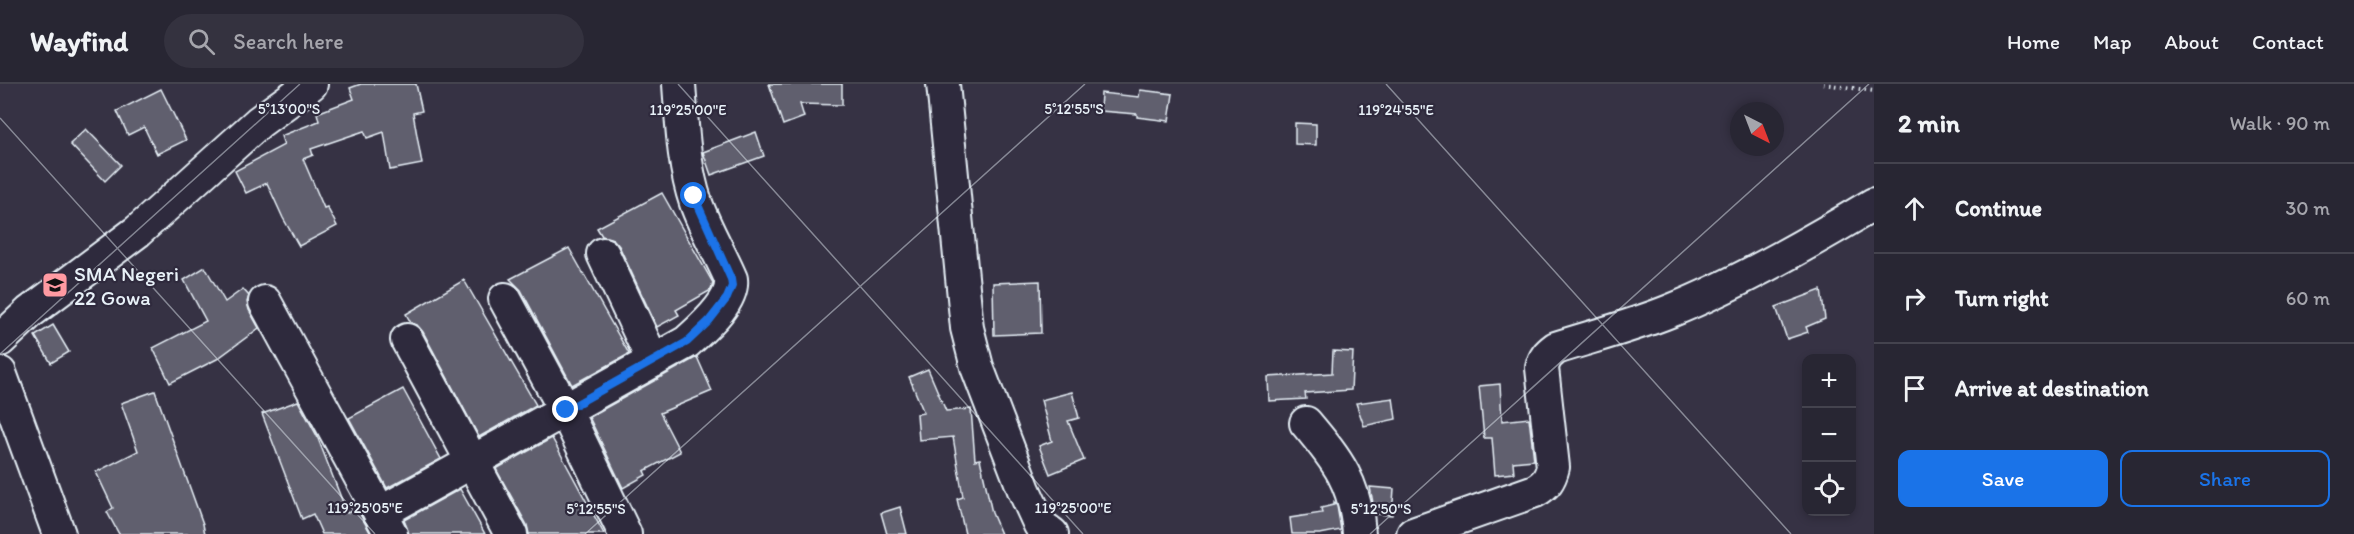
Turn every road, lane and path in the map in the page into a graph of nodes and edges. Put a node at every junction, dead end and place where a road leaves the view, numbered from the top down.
1 (311, 84) edge
2 (679, 84) edge
3 (943, 84) edge
4 (1823, 84) edge
5 (1874, 91) edge
6 (283, 93) edge
7 (1874, 204) edge
8 (603, 254) dead end
9 (505, 299) dead end
10 (266, 302) dead end
11 (0, 340) edge
12 (407, 340) dead end
13 (653, 361) junction
14 (0, 373) edge
15 (566, 410) junction
16 (1306, 423) dead end
17 (472, 463) junction
18 (385, 524) edge
19 (59, 534) edge
20 (511, 534) edge
21 (625, 534) edge
22 (1052, 534) edge
23 (1359, 534) edge
24 (1413, 534) edge

1 - 6 street
2 - 13 street
3 - 22 street
4 - 5 path
6 - 11 street
7 - 24 street
8 - 13 street
9 - 15 street
10 - 18 street
12 - 17 street
13 - 15 street
14 - 19 street
15 - 17 street
15 - 21 street
16 - 23 street
17 - 18 street
17 - 20 street

